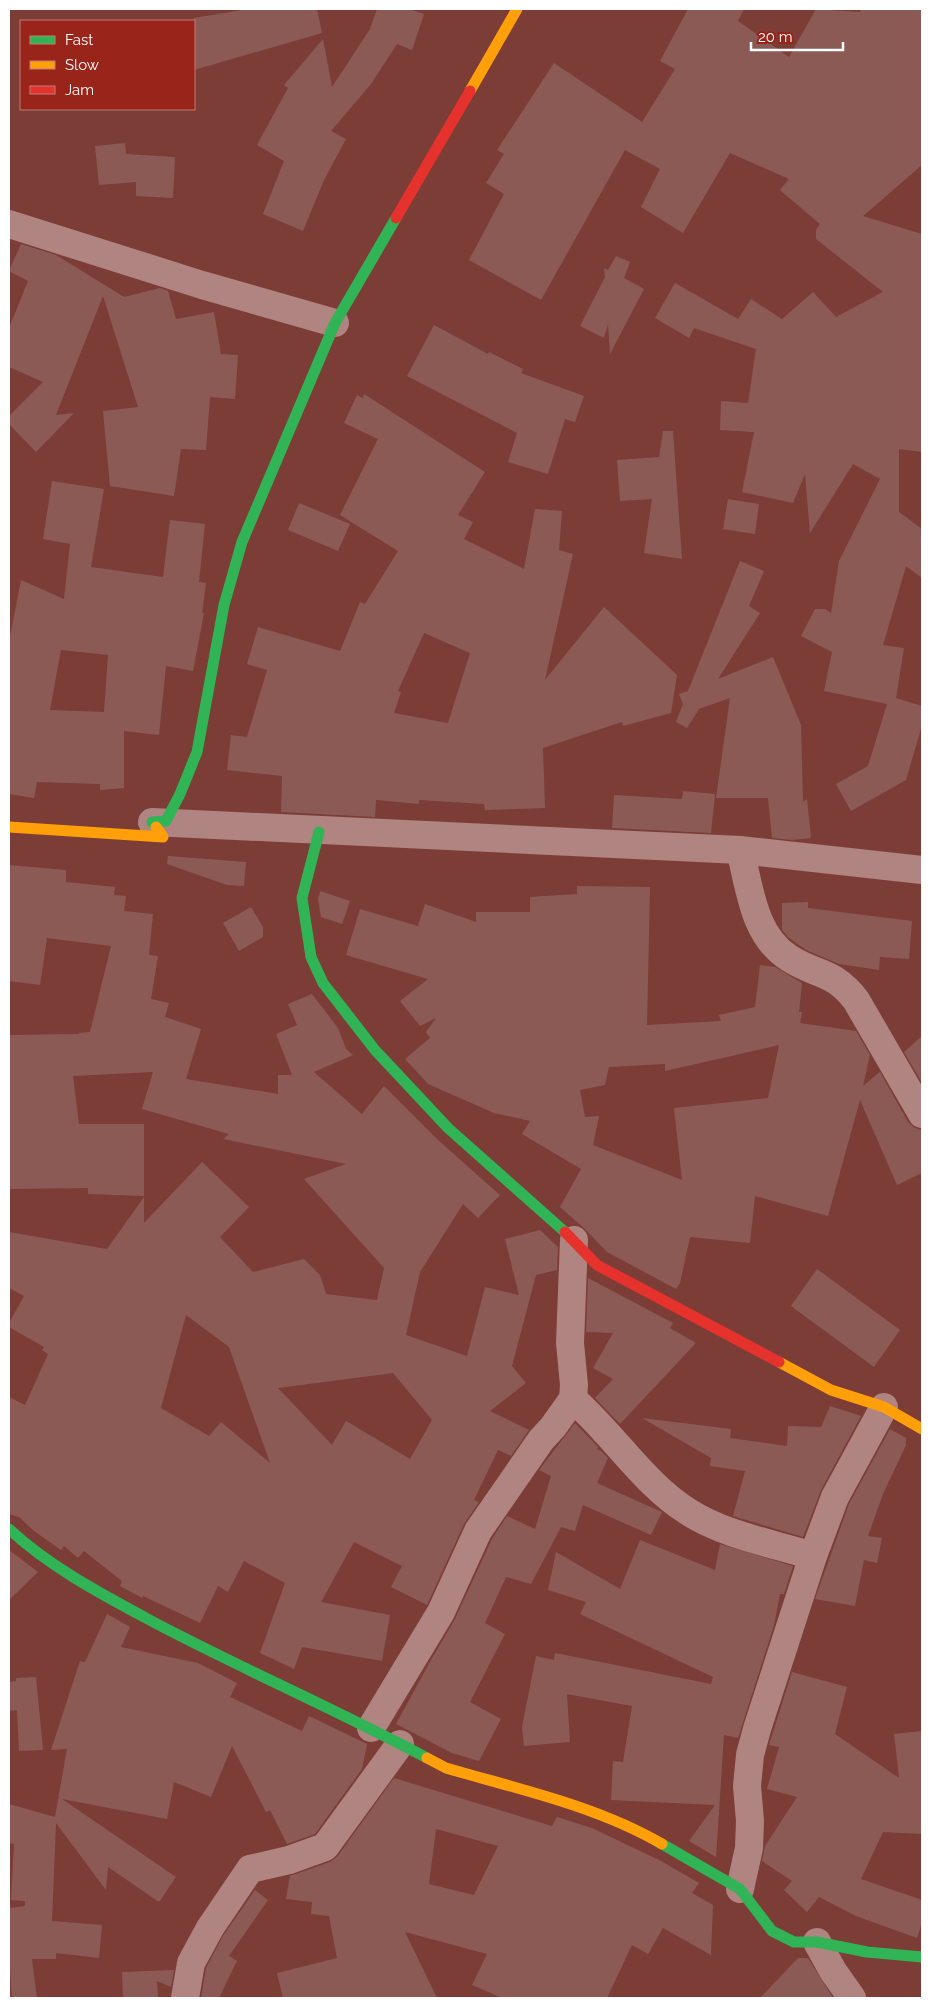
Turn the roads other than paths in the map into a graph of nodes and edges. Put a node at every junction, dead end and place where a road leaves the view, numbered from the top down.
1 (517, 9) edge
2 (9, 224) edge
3 (335, 323) junction
4 (152, 822) junction
5 (9, 827) edge
6 (319, 832) junction
7 (740, 850) junction
8 (922, 870) edge
9 (922, 1114) edge
10 (574, 1240) junction
11 (573, 1399) junction
12 (884, 1407) junction
13 (922, 1428) edge
14 (9, 1529) edge
15 (813, 1556) junction
16 (371, 1728) junction
17 (400, 1744) junction
18 (740, 1889) junction
19 (817, 1942) junction
20 (922, 1956) edge
21 (185, 1998) edge
22 (852, 1998) edge

1 - 3 street
2 - 3 street
3 - 4 street
4 - 5 street
4 - 6 street
6 - 7 street
6 - 10 street
7 - 8 street
7 - 9 street
10 - 11 street
10 - 12 street
11 - 15 street
11 - 16 street
12 - 13 street
12 - 15 street
14 - 16 street
15 - 18 street
16 - 17 street
17 - 18 street
17 - 21 street
18 - 19 street
19 - 20 street
19 - 22 street

